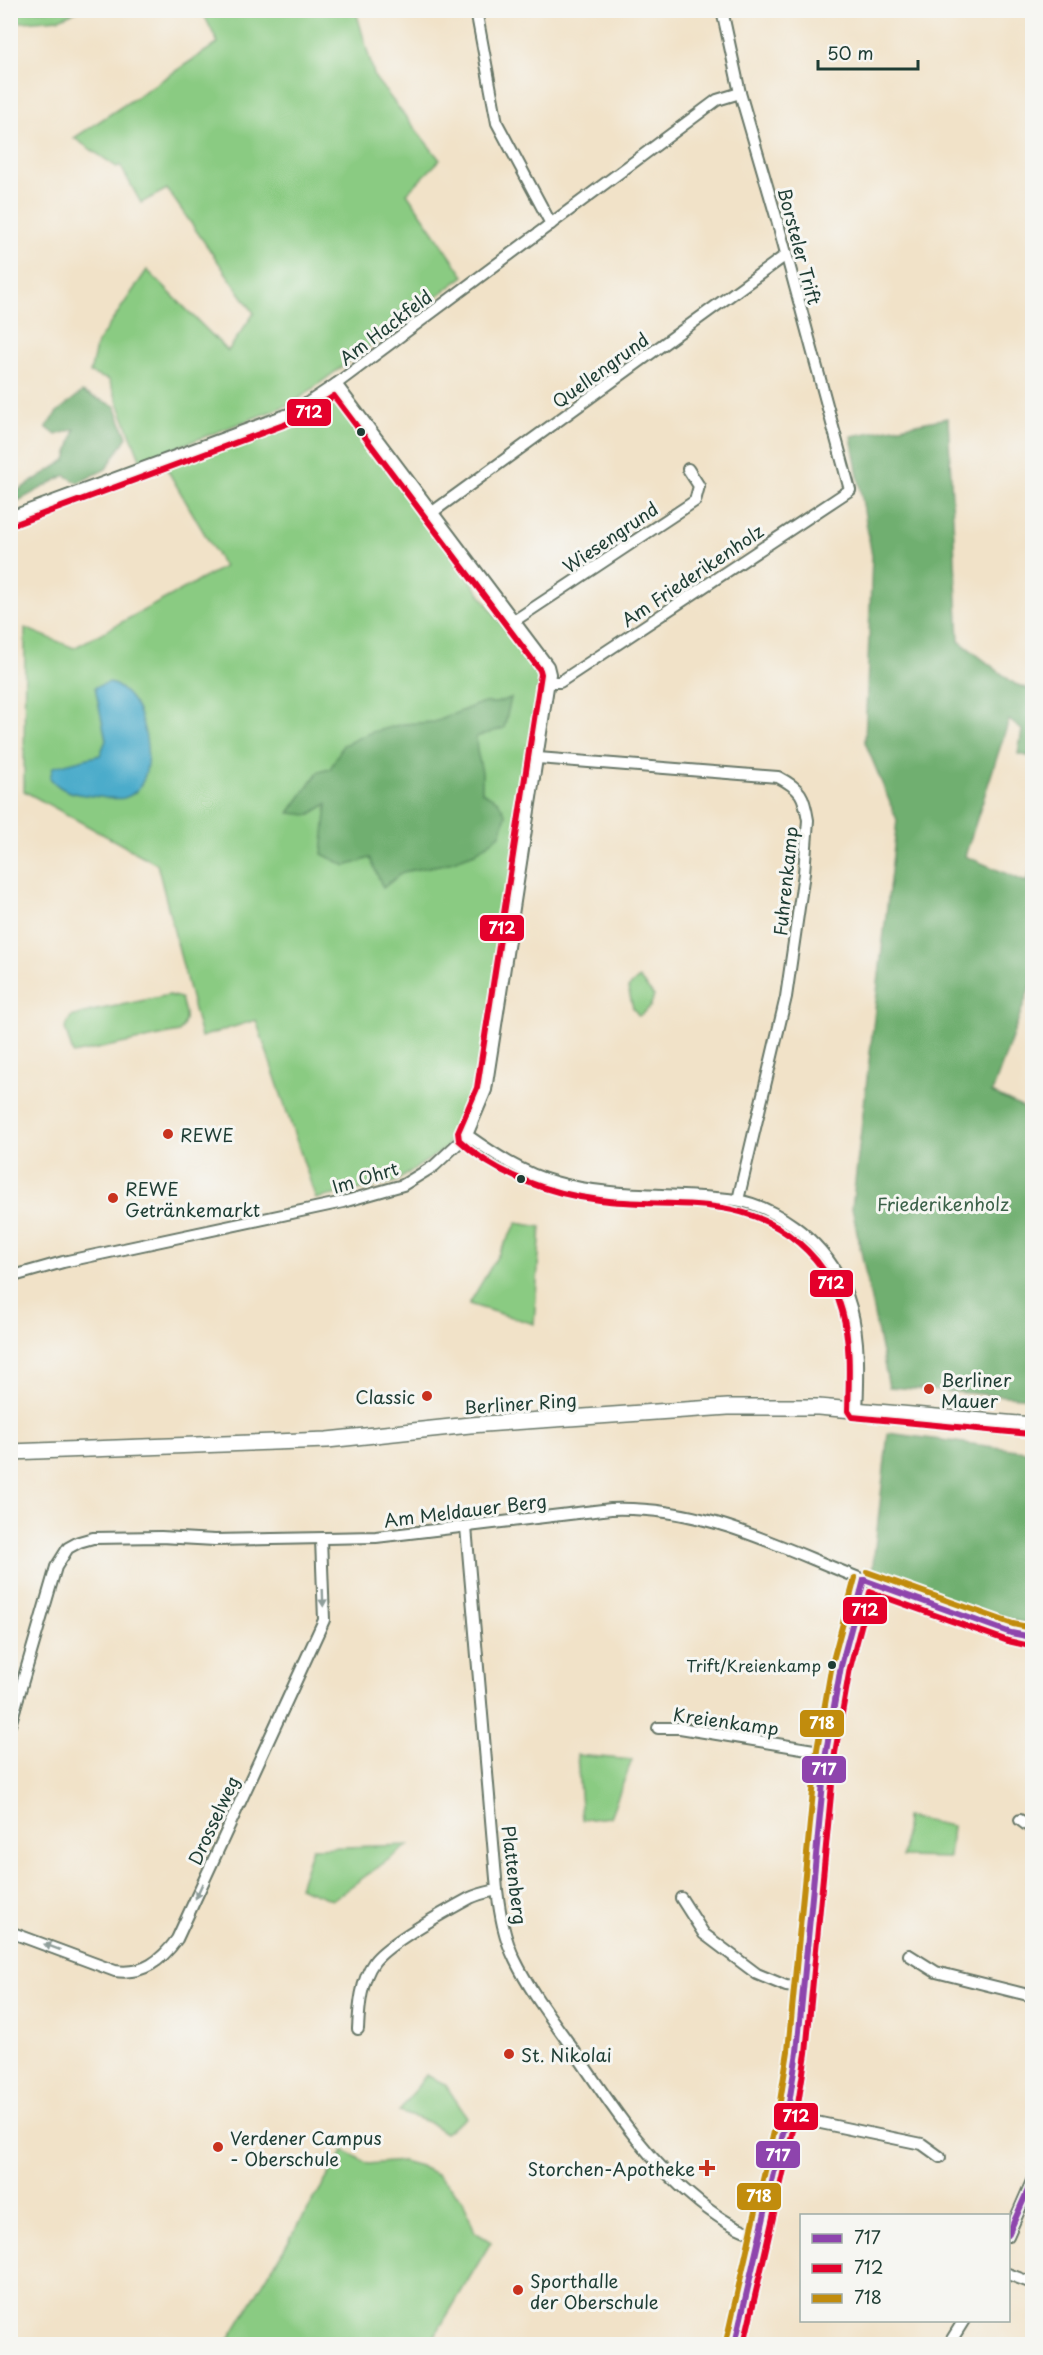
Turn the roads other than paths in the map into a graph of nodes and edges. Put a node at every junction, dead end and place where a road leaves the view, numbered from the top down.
1 (476, 10) edge
2 (722, 10) edge
3 (740, 93) junction
4 (550, 224) junction
5 (786, 255) junction
6 (336, 384) junction
7 (688, 469) dead end
8 (850, 490) joint
9 (434, 511) junction
10 (10, 517) edge
11 (514, 621) junction
12 (550, 682) junction
13 (538, 758) junction
14 (467, 1135) junction
15 (738, 1200) junction
16 (10, 1277) edge
17 (857, 1410) junction
18 (1032, 1425) edge
19 (10, 1452) edge
20 (465, 1527) junction
21 (321, 1539) junction
22 (864, 1580) junction
23 (1032, 1637) edge
24 (10, 1725) edge
25 (658, 1728) dead end
26 (826, 1752) junction
27 (1020, 1820) dead end
28 (1032, 1829) edge
29 (497, 1890) junction
30 (681, 1898) dead end
31 (10, 1932) edge
32 (909, 1955) dead end
33 (803, 1988) junction
34 (1032, 1996) edge
35 (358, 2029) dead end
36 (787, 2116) junction
37 (940, 2157) dead end
38 (1032, 2181) edge
39 (1010, 2231) edge
40 (759, 2235) junction
41 (1010, 2275) edge
42 (1032, 2283) edge
43 (963, 2322) edge
44 (735, 2344) edge
45 (949, 2344) edge

1 - 4 street
2 - 3 street, Borsteler Trift
3 - 4 street, Am Hackfeld
3 - 5 street, Borsteler Trift
4 - 6 street, Am Hackfeld
5 - 8 street, Borsteler Trift
5 - 9 street, Quellengrund
6 - 9 street, Im Ohrt
6 - 10 street, Am Hackfeld
7 - 11 street, Wiesengrund
8 - 12 street, Am Friederikenholz
9 - 11 street, Im Ohrt
11 - 12 street, Im Ohrt
12 - 13 street, Im Ohrt
13 - 14 street, Im Ohrt
13 - 15 street, Fuhrenkamp
14 - 15 street
14 - 16 street, Im Ohrt
15 - 17 street
17 - 18 street, Berliner Ring
17 - 19 street, Berliner Ring
20 - 21 street, Am Meldauer Berg
20 - 22 street, Am Meldauer Berg
20 - 29 street, Plattenberg
21 - 24 street, Am Meldauer Berg
21 -> 31 street, Drosselweg
22 - 23 street, Am Meldauer Berg
22 - 26 street
25 - 26 street, Kreienkamp
26 - 33 street
27 - 28 street
29 - 35 street
29 - 40 street, Plattenberg
30 - 33 street
32 - 34 street
33 - 36 street
36 - 37 street
36 - 40 street
38 - 39 street
40 - 44 street
41 - 42 street
43 - 45 street

